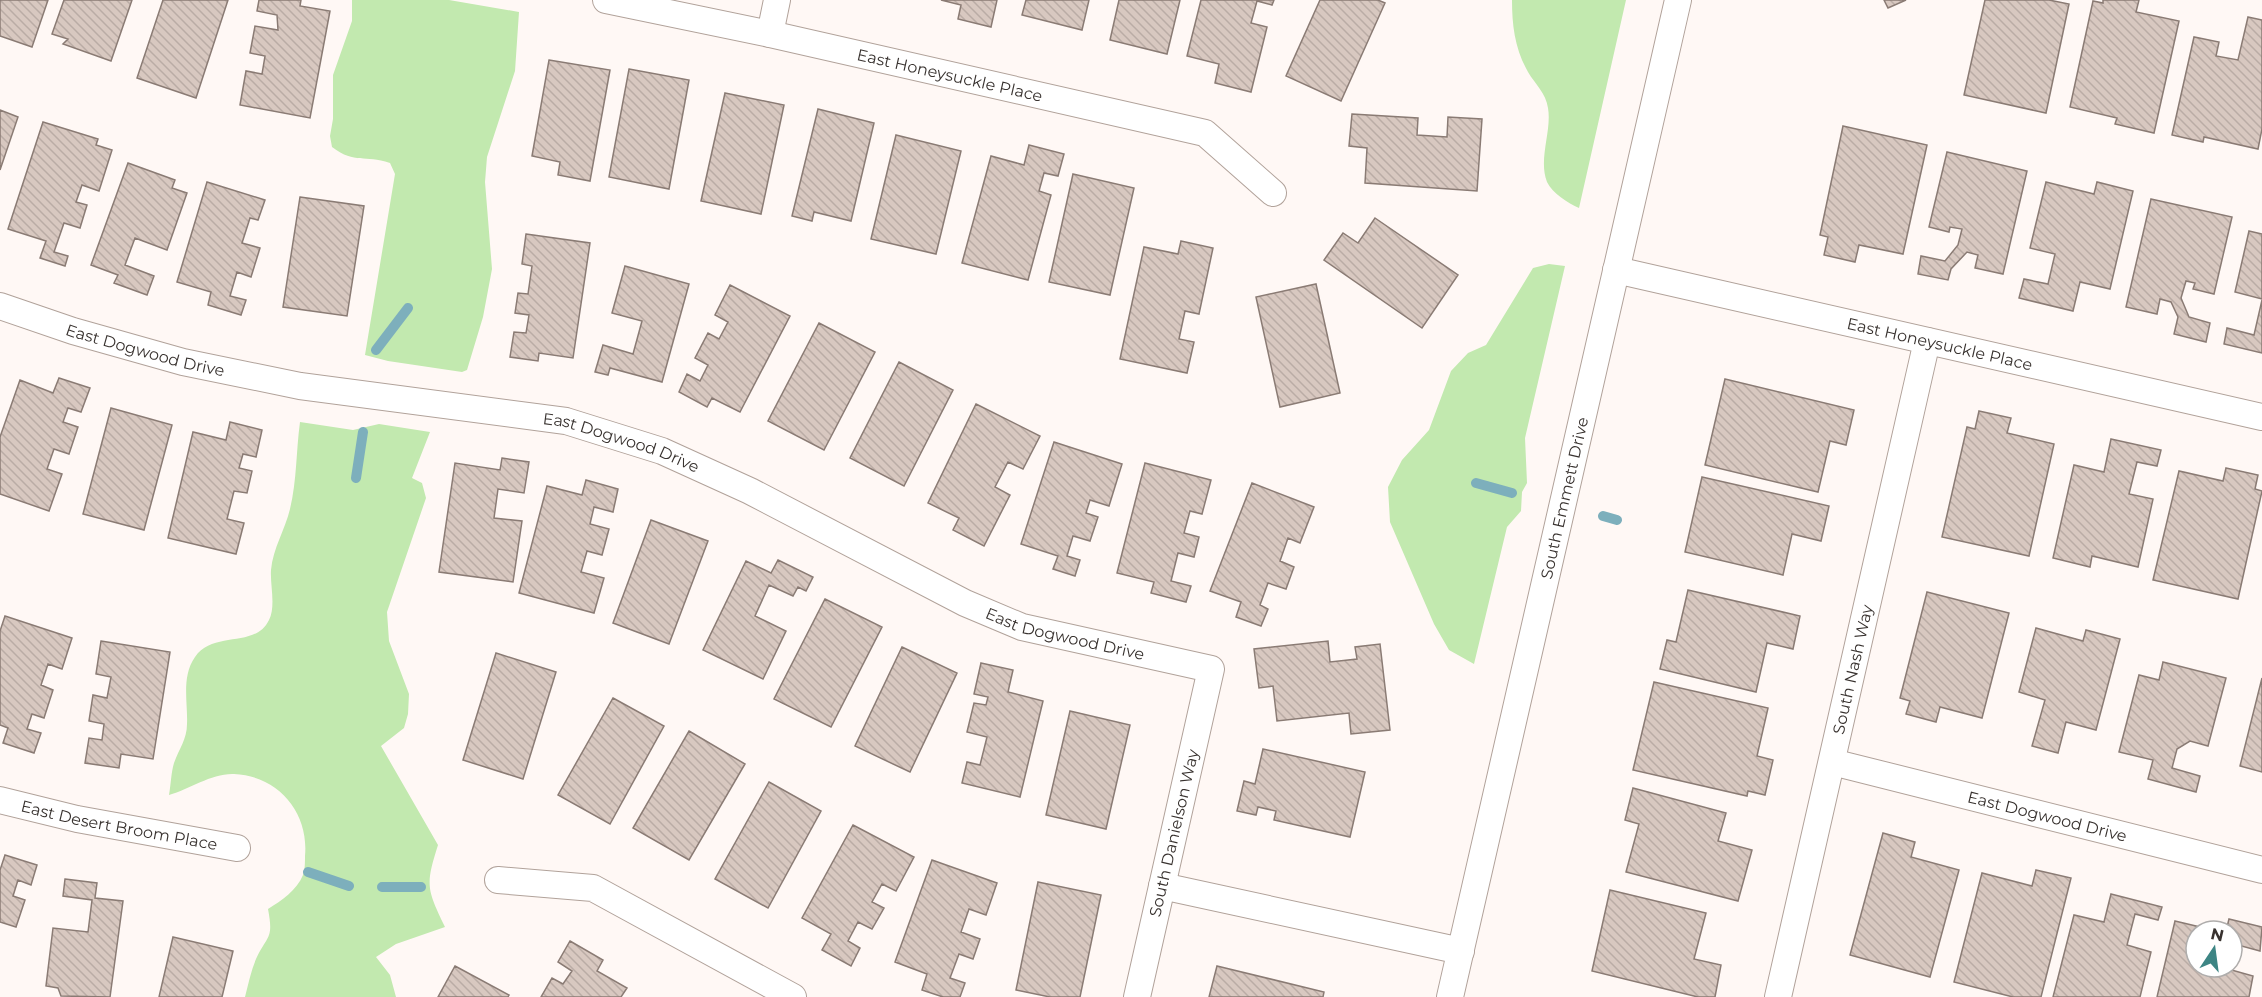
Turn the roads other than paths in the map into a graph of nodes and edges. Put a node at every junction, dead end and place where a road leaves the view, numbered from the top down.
1 (606, 0) edge
2 (777, 0) edge
3 (1678, 0) edge
4 (770, 34) junction
5 (1273, 193) dead end
6 (1616, 270) junction
7 (0, 306) edge
8 (1927, 341) junction
9 (2262, 417) edge
10 (1211, 669) joint
11 (1832, 762) junction
12 (0, 800) edge
13 (237, 848) dead end
14 (2262, 870) edge
15 (498, 879) dead end
16 (1162, 886) junction
17 (1461, 951) junction
18 (794, 997) edge
19 (1137, 997) edge
20 (1450, 997) edge
21 (1778, 997) edge

1 - 4 street, East Honeysuckle Place
2 - 4 street
3 - 6 street, South Emmett Drive
4 - 5 street, East Honeysuckle Place
6 - 8 street, East Honeysuckle Place
6 - 17 street, South Emmett Drive
7 - 10 street, East Dogwood Drive
8 - 9 street, East Honeysuckle Place
8 - 11 street, South Nash Way
10 - 16 street, South Danielson Way
11 - 14 street, East Dogwood Drive
11 - 21 street, South Nash Way
12 - 13 street, East Desert Broom Place
15 - 18 street
16 - 17 street
16 - 19 street, South Danielson Way
17 - 20 street, South Emmett Drive

